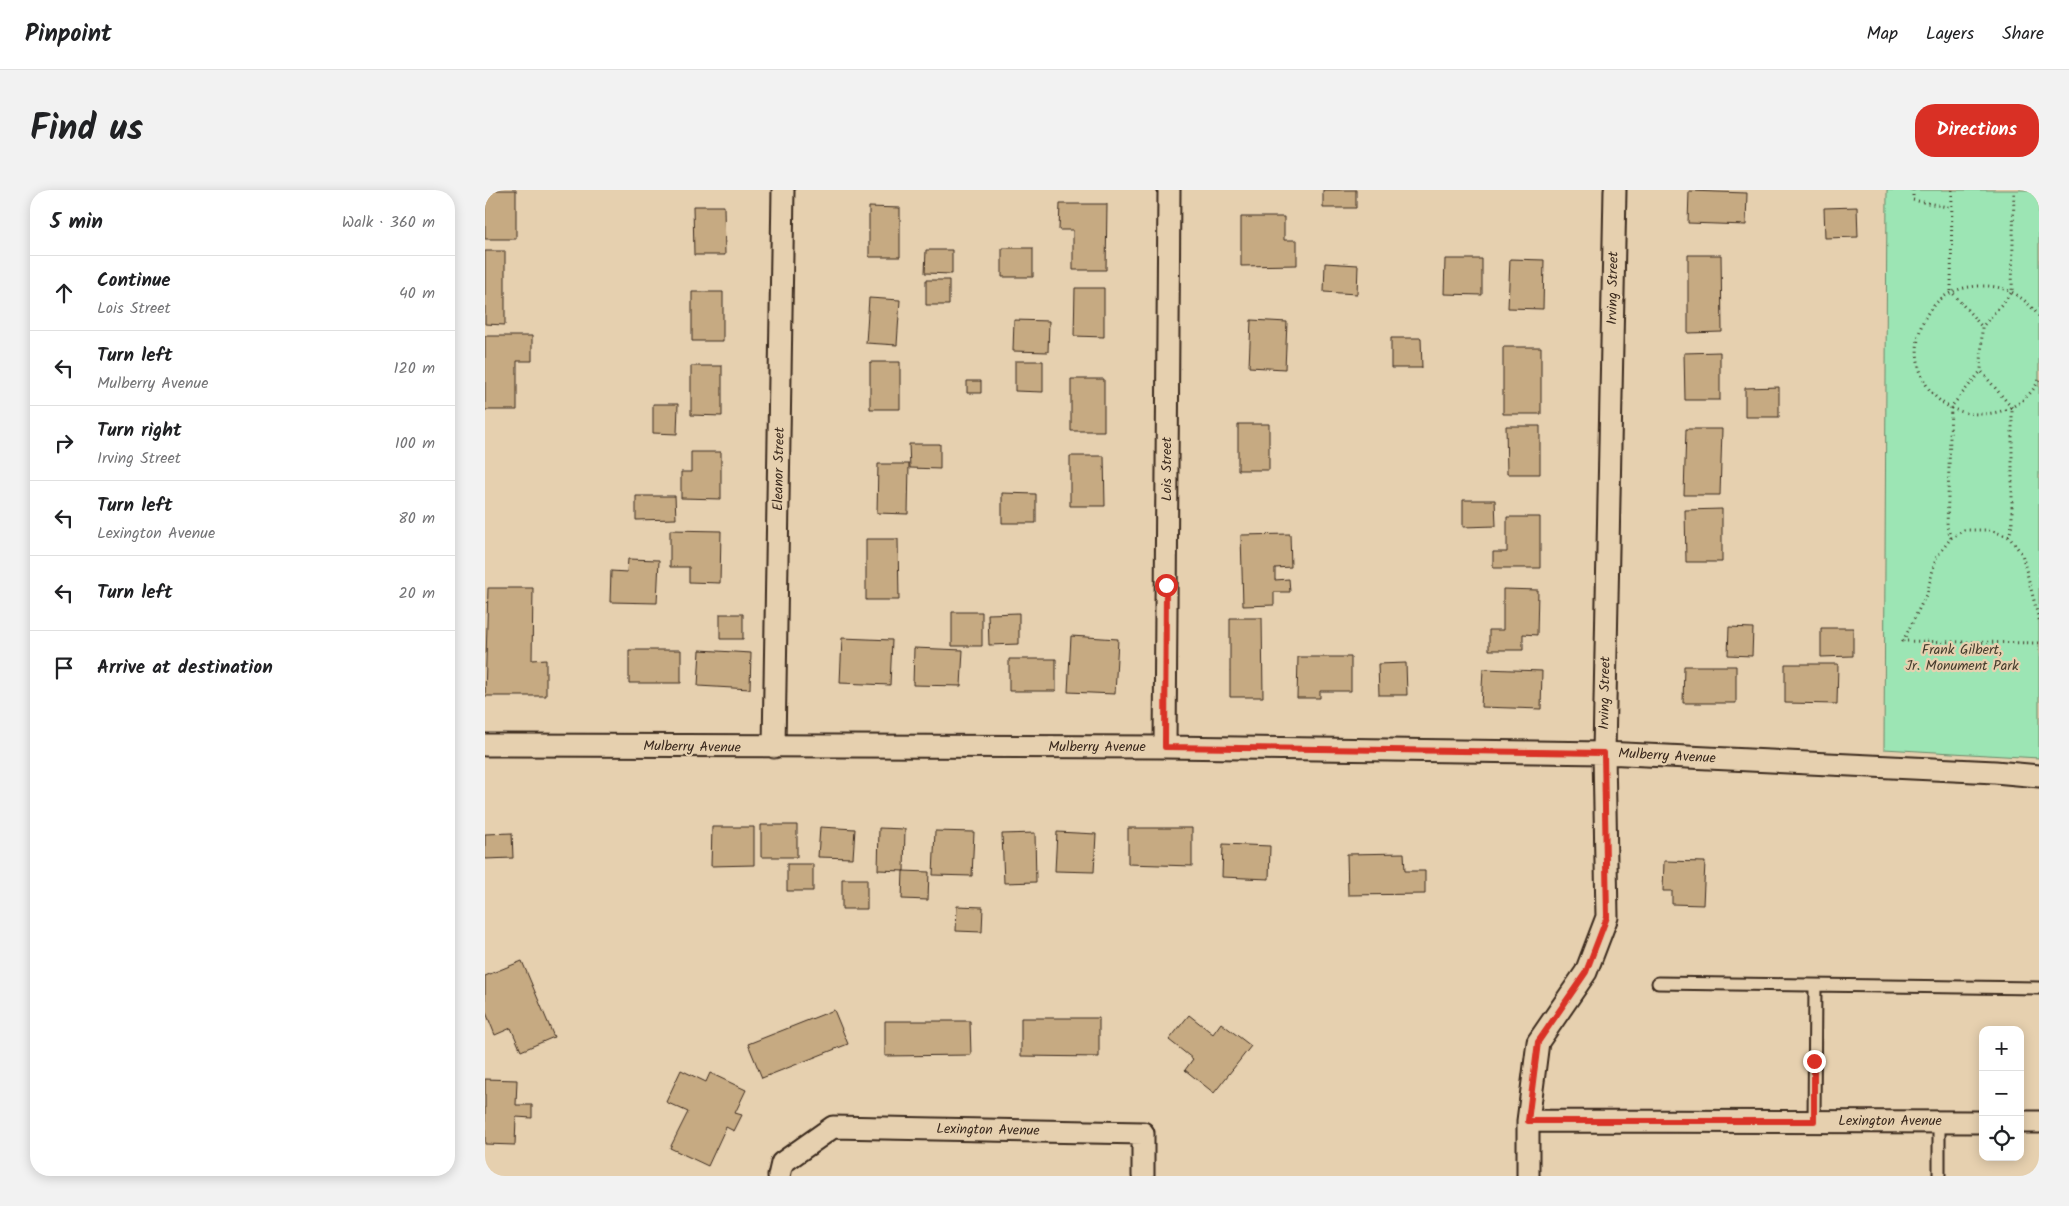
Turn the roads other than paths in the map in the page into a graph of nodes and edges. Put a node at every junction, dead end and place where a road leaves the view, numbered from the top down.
1 (783, 190) edge
2 (1169, 190) edge
3 (1615, 190) edge
4 (485, 745) edge
5 (774, 747) junction
6 (1165, 747) junction
7 (1604, 753) junction
8 (2039, 776) edge
9 (1658, 983) dead end
10 (1815, 986) junction
11 (2039, 988) edge
12 (1528, 1121) junction
13 (1814, 1121) junction
14 (1939, 1122) junction
15 (1979, 1122) edge
16 (2024, 1122) edge
17 (2039, 1122) edge
18 (779, 1176) edge
19 (1143, 1176) edge
20 (1527, 1176) edge
21 (1939, 1176) edge

1 - 5 street, Eleanor Street
2 - 6 street, Lois Street
3 - 7 street, Irving Street
4 - 5 street, Mulberry Avenue
5 - 6 street, Mulberry Avenue
6 - 7 street, Mulberry Avenue
7 - 8 street, Mulberry Avenue
7 - 12 street, Irving Street
9 - 10 lane
10 - 11 lane
10 - 13 lane
12 - 13 street, Lexington Avenue
12 - 20 street, Irving Street
13 - 14 street, Lexington Avenue
14 - 15 street, Lexington Avenue
14 - 21 lane
16 - 17 street
18 - 19 street, Lexington Avenue

